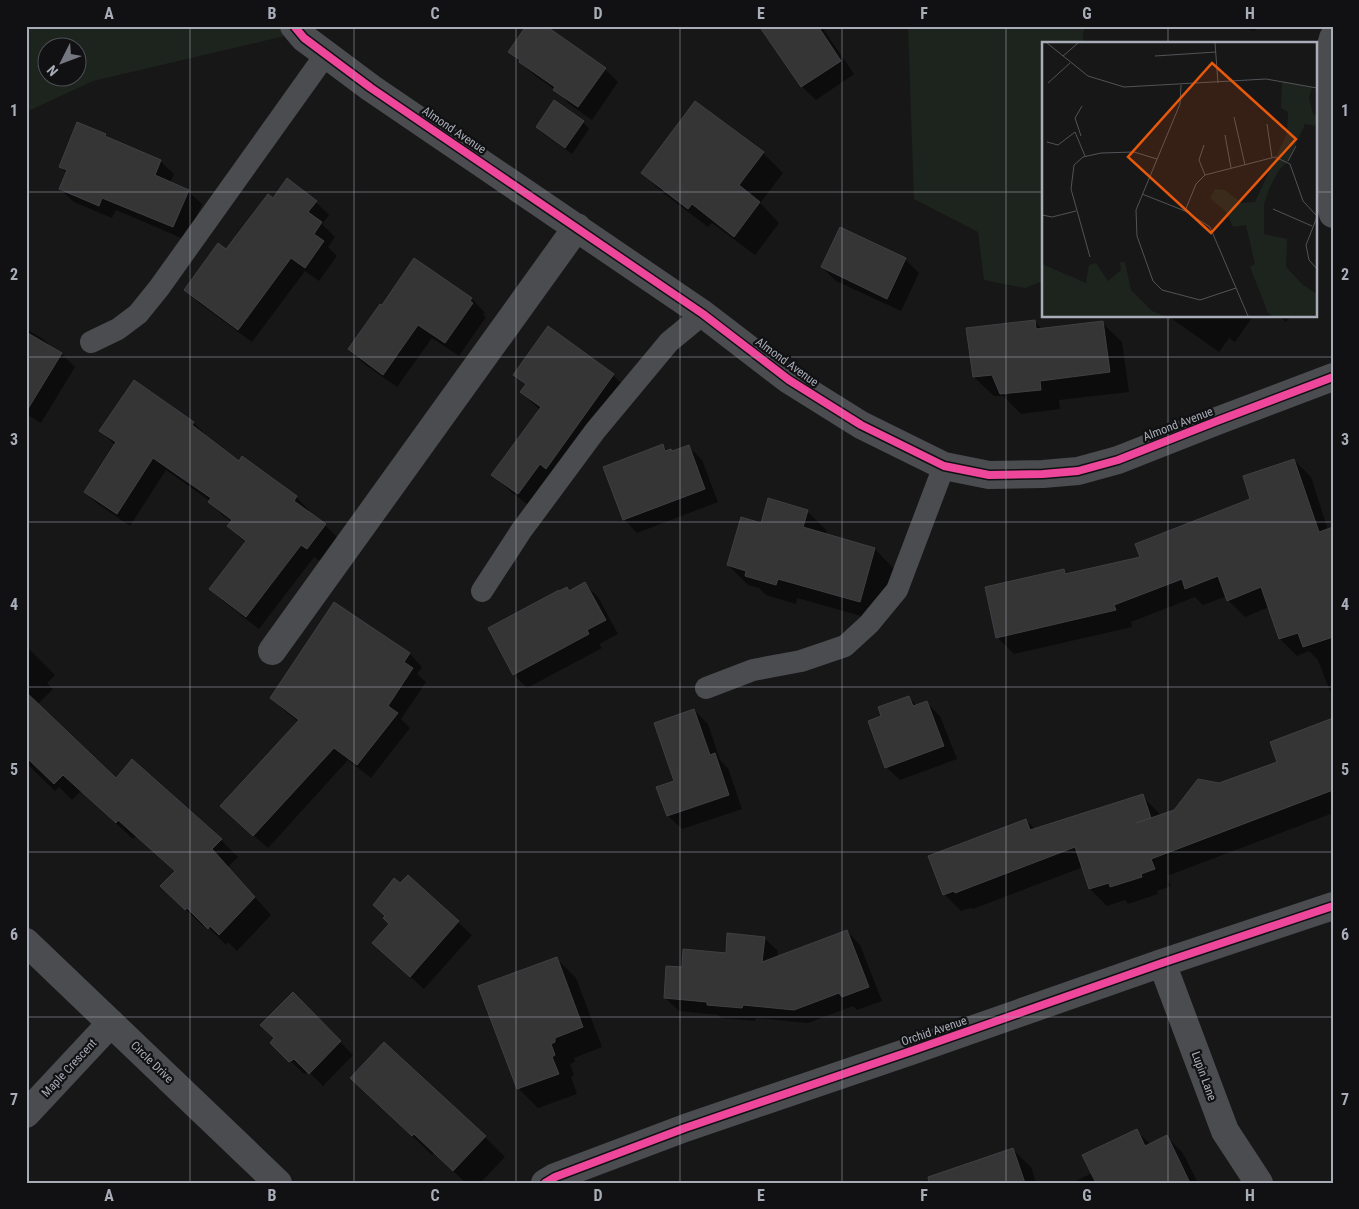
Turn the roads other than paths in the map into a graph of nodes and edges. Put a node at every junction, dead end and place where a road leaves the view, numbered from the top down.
1 (294, 26) edge
2 (1333, 38) edge
3 (326, 54) junction
4 (1333, 214) edge
5 (577, 227) junction
6 (703, 314) junction
7 (92, 342) dead end
8 (1333, 378) edge
9 (944, 466) junction
10 (482, 591) dead end
11 (272, 651) dead end
12 (706, 688) dead end
13 (1333, 906) edge
14 (26, 942) edge
15 (1162, 962) junction
16 (111, 1023) junction
17 (26, 1114) edge
18 (278, 1183) edge
19 (545, 1183) edge
20 (1258, 1183) edge

1 - 3 street, Almond Avenue
2 - 4 street
3 - 5 street, Almond Avenue
3 - 7 lane
5 - 6 street, Almond Avenue
5 - 11 street
6 - 9 street, Almond Avenue
6 - 10 lane
8 - 9 street, Almond Avenue
9 - 12 lane
13 - 15 street, Orchid Avenue
14 - 16 street, Circle Drive
15 - 19 street, Orchid Avenue
15 - 20 street, Lupin Lane
16 - 17 street, Maple Crescent
16 - 18 street, Circle Drive

